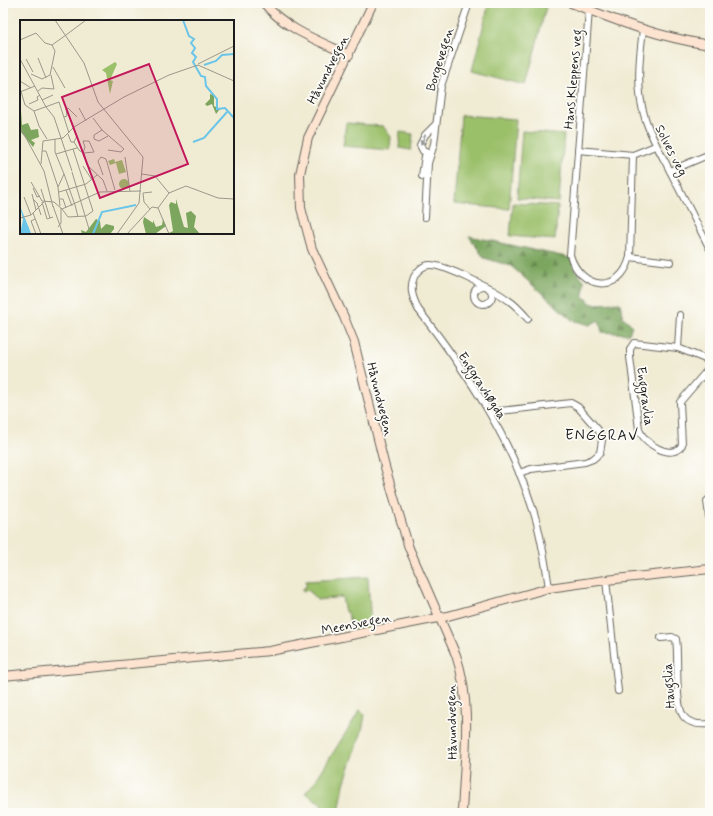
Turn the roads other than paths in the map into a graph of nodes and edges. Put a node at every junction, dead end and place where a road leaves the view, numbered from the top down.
1 (264, 3) edge
2 (373, 3) edge
3 (470, 3) edge
4 (572, 3) edge
5 (589, 10) junction
6 (643, 30) junction
7 (710, 45) edge
8 (349, 55) junction
9 (436, 124) junction
10 (655, 146) junction
11 (578, 150) junction
12 (428, 153) junction
13 (710, 154) edge
14 (633, 155) junction
15 (670, 171) junction
16 (425, 217) dead end
17 (710, 250) edge
18 (630, 257) junction
19 (670, 262) dead end
20 (680, 315) dead end
21 (528, 319) dead end
22 (678, 348) junction
23 (710, 361) edge
24 (710, 367) edge
25 (491, 412) junction
26 (519, 472) junction
27 (710, 498) edge
28 (710, 524) edge
29 (710, 569) edge
30 (606, 580) junction
31 (549, 588) junction
32 (439, 618) junction
33 (661, 638) dead end
34 (3, 676) edge
35 (618, 691) dead end
36 (710, 724) edge
37 (462, 813) edge

1 - 8 main road
2 - 8 main road, Håvundvegen
3 - 9 street, Borgevegen
4 - 5 main road
5 - 6 main road
5 - 11 street, Hans Kleppens veg
6 - 7 main road
6 - 10 street, Solves veg
8 - 32 main road, Håvundvegen
9 - 12 street, Borgevegen
9 -> 12 street, Borgevegen
10 - 14 street
10 - 15 street, Solves veg
11 - 14 street
11 - 18 street, Hans Kleppens veg
12 - 16 street, Borgevegen
13 - 15 street
14 - 18 street, Hans Kleppens veg
15 - 17 street, Solves veg
18 - 19 street
20 - 22 street
21 - 25 street, Enggravhøgda
22 - 23 street
22 - 24 street, Enggravlia
25 - 26 street, Enggravhøgda
25 - 26 street
26 - 31 street, Enggravhøgda
27 - 28 street
29 - 30 main road, Meensvegen
30 - 31 main road, Meensvegen
30 - 35 street
31 - 32 main road, Meensvegen
32 - 34 main road, Meensvegen
32 - 37 main road, Håvundvegen
33 - 36 street, Haugslia

